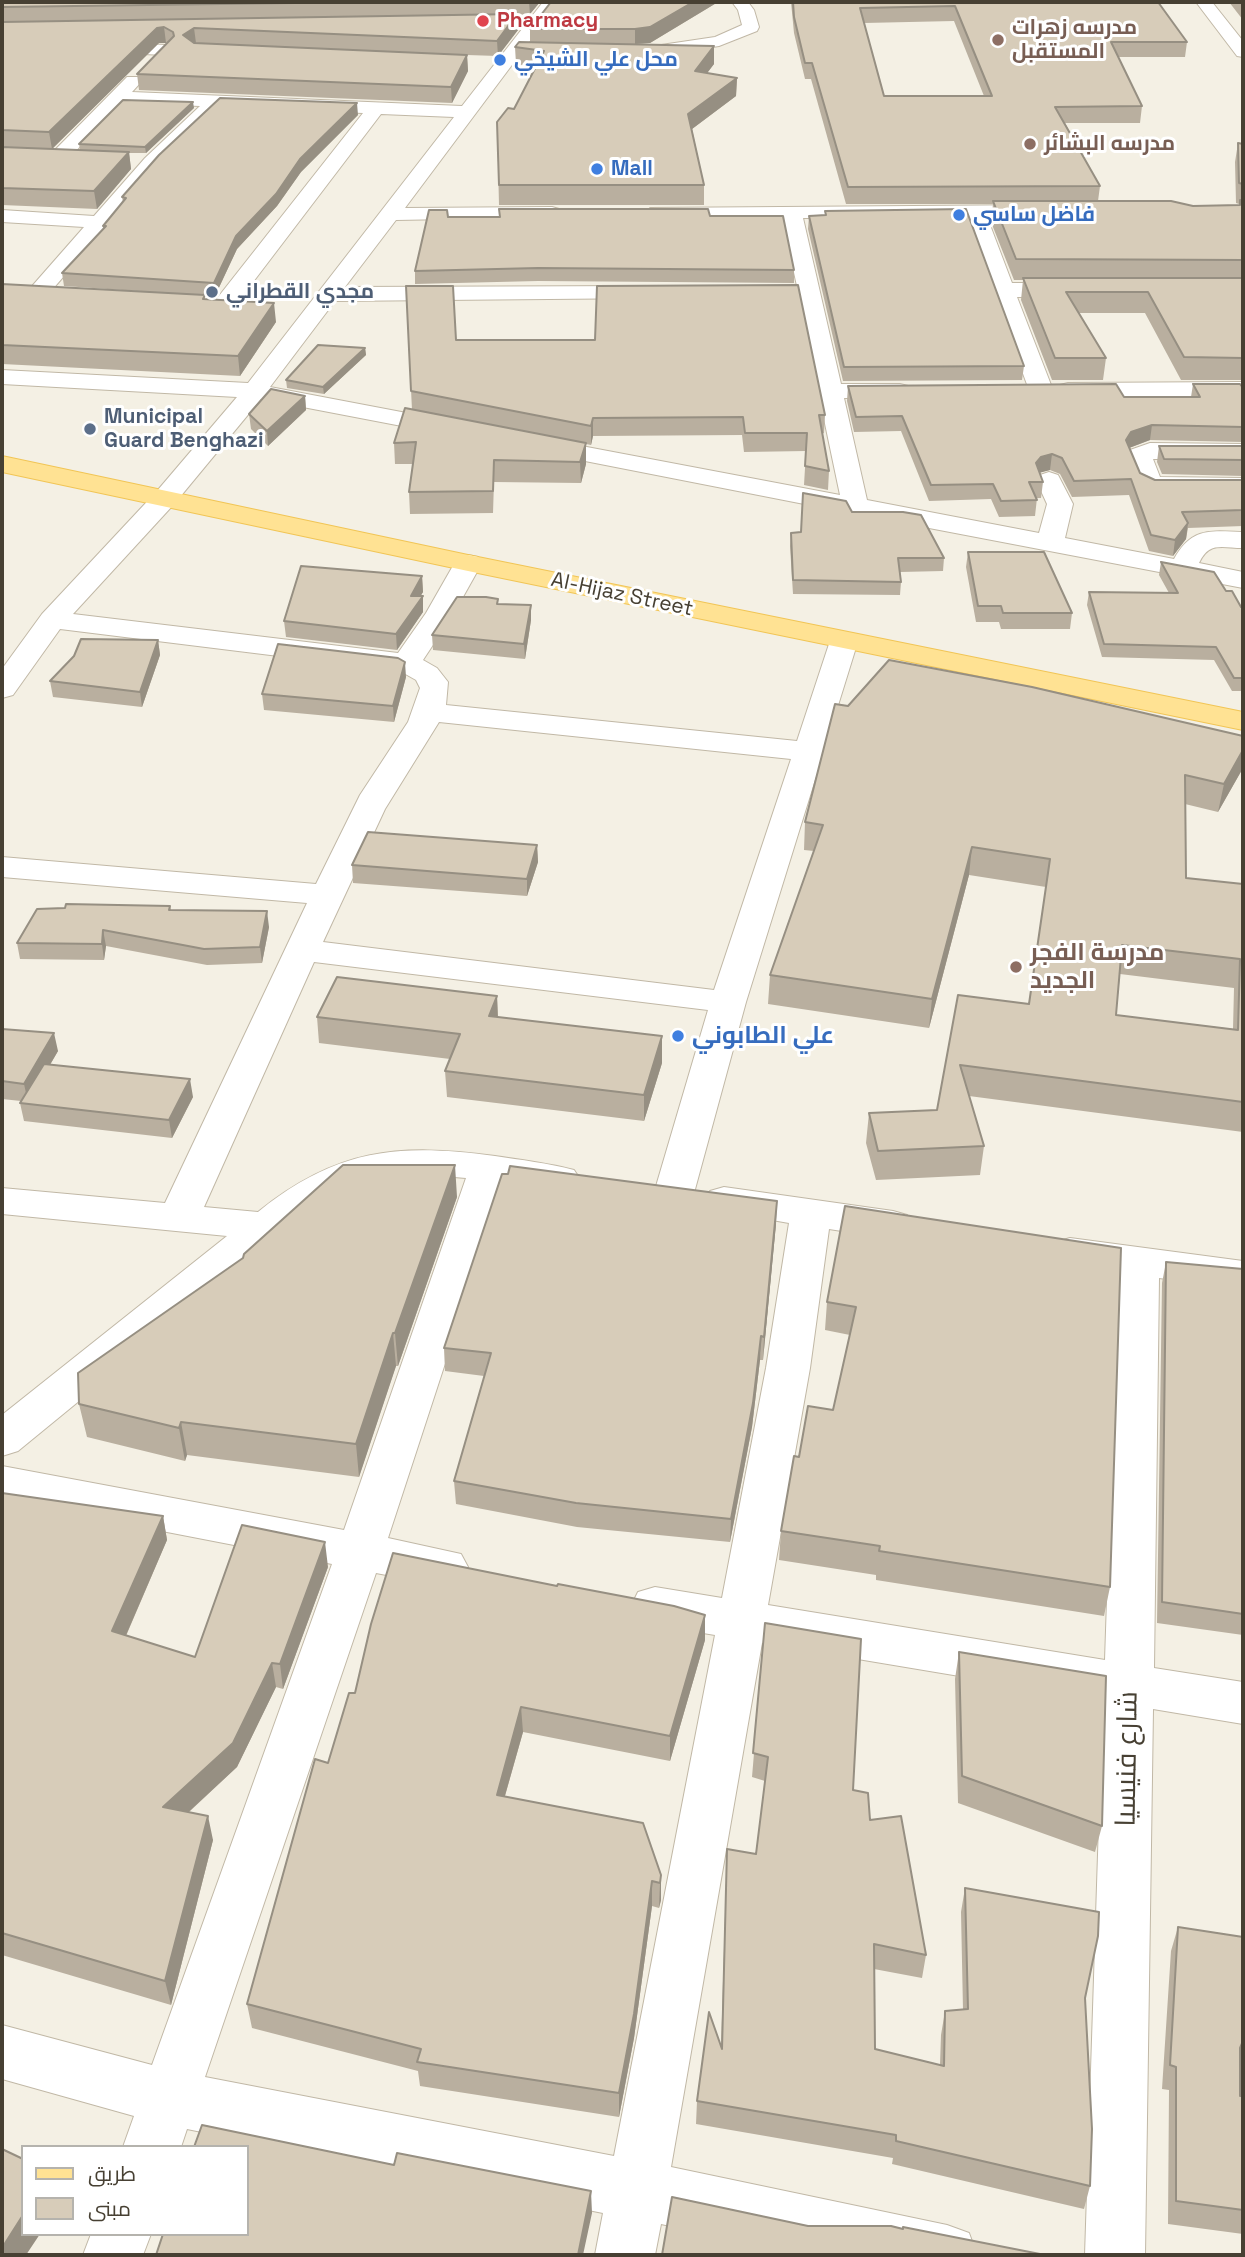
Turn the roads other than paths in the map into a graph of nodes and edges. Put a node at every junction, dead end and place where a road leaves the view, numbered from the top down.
1 (551, 2) edge
2 (740, 2) edge
3 (1204, 2) edge
4 (508, 22) edge
5 (536, 22) junction
6 (146, 28) edge
7 (2, 30) edge
8 (90, 30) edge
9 (2, 43) edge
10 (20, 44) junction
11 (137, 50) junction
12 (164, 50) junction
13 (1243, 52) edge
14 (232, 53) edge
15 (534, 53) edge
16 (619, 53) edge
17 (2, 60) edge
18 (500, 60) junction
19 (116, 97) junction
20 (214, 103) junction
21 (376, 108) junction
22 (467, 112) junction
23 (35, 157) edge
24 (58, 158) junction
25 (85, 159) edge
26 (125, 161) edge
27 (152, 162) junction
28 (791, 211) junction
29 (974, 211) junction
30 (1069, 211) edge
31 (639, 212) edge
32 (569, 213) edge
33 (390, 214) junction
34 (2, 216) edge
35 (99, 222) junction
36 (1004, 290) junction
37 (1098, 290) edge
38 (13, 292) edge
39 (37, 293) junction
40 (665, 293) edge
41 (731, 293) edge
42 (811, 293) junction
43 (328, 294) junction
44 (63, 295) edge
45 (197, 304) edge
46 (223, 306) junction
47 (249, 307) edge
48 (288, 310) dead end
49 (314, 312) junction
50 (2, 377) edge
51 (1243, 389) edge
52 (1041, 390) junction
53 (255, 391) junction
54 (832, 391) junction
55 (929, 391) edge
56 (1013, 391) edge
57 (483, 435) edge
58 (510, 440) edge
59 (1243, 452) edge
60 (2, 464) edge
61 (1049, 480) dead end
62 (1243, 486) edge
63 (166, 497) junction
64 (856, 508) junction
65 (1243, 540) edge
66 (1050, 544) junction
67 (468, 563) junction
68 (1183, 569) junction
69 (1243, 580) edge
70 (52, 620) junction
71 (844, 641) junction
72 (406, 663) junction
73 (2, 689) edge
74 (429, 712) junction
75 (1243, 721) edge
76 (807, 751) junction
77 (2, 867) edge
78 (327, 895) junction
79 (303, 950) junction
80 (729, 1002) junction
81 (489, 1170) junction
82 (595, 1183) edge
83 (634, 1188) edge
84 (674, 1194) junction
85 (2, 1200) edge
86 (811, 1212) junction
87 (179, 1217) junction
88 (265, 1226) junction
89 (934, 1231) edge
90 (1030, 1246) edge
91 (1139, 1263) junction
92 (1243, 1275) edge
93 (2, 1439) edge
94 (2, 1483) edge
95 (360, 1551) junction
96 (483, 1574) edge
97 (618, 1599) edge
98 (741, 1622) junction
99 (1130, 1685) junction
100 (1243, 1703) edge
101 (2, 2052) edge
102 (161, 2122) edge
103 (638, 2190) junction
104 (120, 2236) edge
105 (113, 2255) edge
106 (625, 2255) edge
107 (947, 2255) edge
108 (1115, 2255) edge

1 - 5 street
2 - 16 street
3 - 13 street
4 - 5 street
5 - 18 street
6 - 11 street
7 - 8 street
9 - 10 street
10 - 11 street
10 - 17 street
11 - 12 street
12 - 14 street
12 - 19 street
15 - 18 street
18 - 22 street
19 - 20 street
19 - 24 street
20 - 21 street
20 - 27 street
21 - 22 street
21 - 46 street
22 - 33 street
23 - 24 street
24 - 25 street
26 - 27 street
27 - 35 street
28 - 29 street
28 - 31 street
28 - 42 street
29 - 30 street
29 - 36 street
32 - 33 street
33 - 43 street
34 - 35 street
35 - 39 street
36 - 37 street
36 - 52 street
38 - 39 street
39 - 44 street
40 - 43 street
41 - 42 street
42 - 54 street
43 - 49 street
45 - 46 street
46 - 47 street
48 - 49 street
49 - 53 street
50 - 53 street
51 - 52 street
52 - 56 street
53 - 57 street
53 - 63 street
54 - 55 street
54 - 64 street
58 - 64 street
59 - 62 street
60 - 63 main road, Al-Hijaz Street
61 - 66 street
63 - 67 main road, Al-Hijaz Street
63 - 70 street
64 - 66 street
65 - 68 street
66 - 68 street
67 - 71 main road, Al-Hijaz Street
67 - 72 street
68 - 69 street
70 - 72 street
70 - 73 street
71 - 75 main road, Al-Hijaz Street
71 - 76 street
72 - 74 street
74 - 76 street
74 - 78 street
76 - 80 street
77 - 78 street
78 - 79 street
79 - 80 street
79 - 87 street
80 - 84 street
81 - 82 street
81 - 88 street
81 - 95 street
83 - 84 street
84 - 86 street
85 - 87 street
86 - 89 street
86 - 98 street
87 - 88 street
88 - 93 street
90 - 91 street
91 - 92 street
91 - 99 street, شارع فنيسيا
94 - 95 street
95 - 96 street
95 - 102 street
97 - 98 street
98 - 99 street
98 - 103 street
99 - 100 street
99 - 108 street, شارع فنيسيا
101 - 102 street
102 - 103 street
103 - 106 street
103 - 107 street
104 - 105 street

